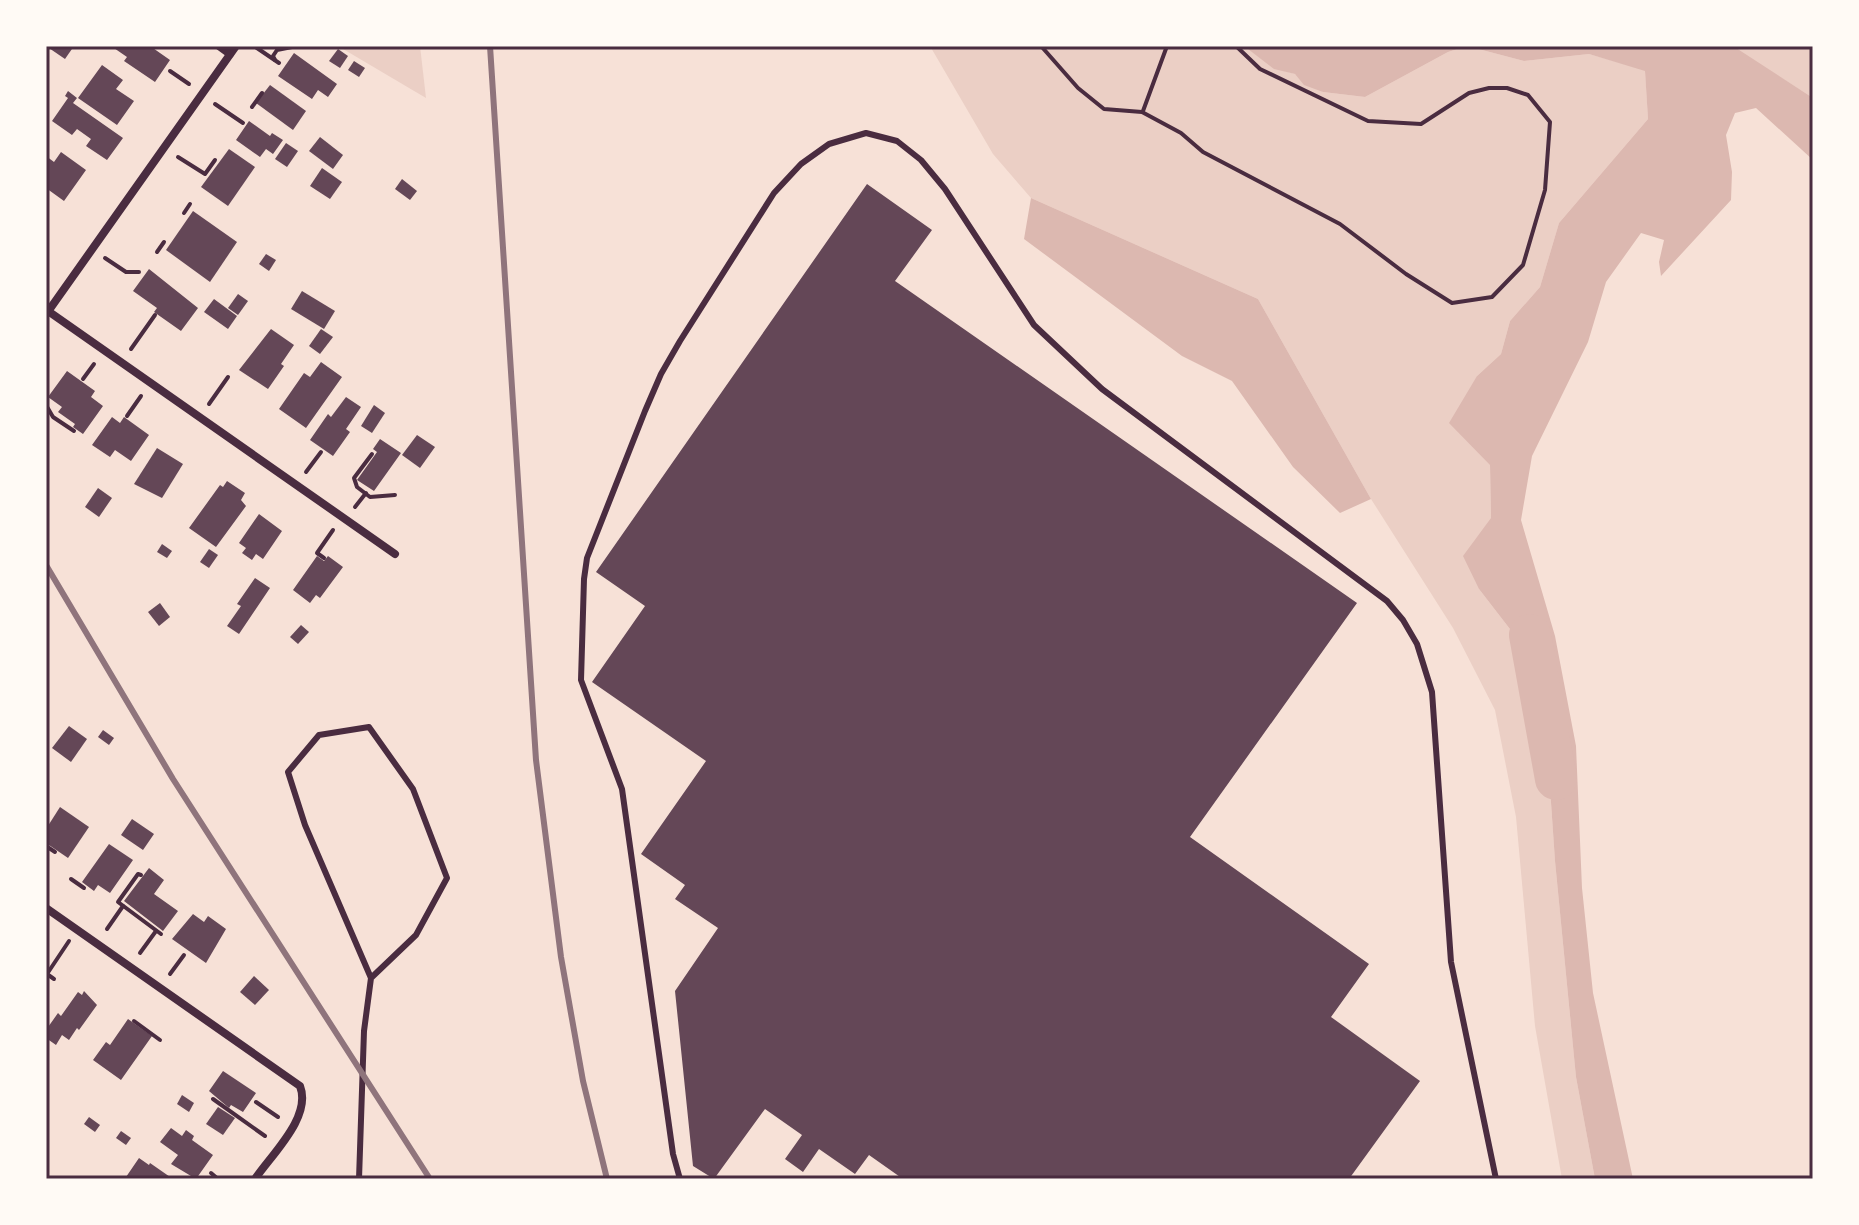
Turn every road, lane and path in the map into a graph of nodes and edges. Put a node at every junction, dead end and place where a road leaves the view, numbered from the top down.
1 (219, 46) edge
2 (254, 46) edge
3 (297, 46) edge
4 (1041, 46) edge
5 (1167, 46) edge
6 (1236, 46) edge
7 (233, 50) edge
8 (170, 71) dead end
9 (189, 84) dead end
10 (262, 93) dead end
11 (215, 104) dead end
12 (252, 107) dead end
13 (1142, 112) junction
14 (243, 123) dead end
15 (178, 157) dead end
16 (215, 160) dead end
17 (190, 204) dead end
18 (184, 213) dead end
19 (164, 242) dead end
20 (157, 252) dead end
21 (105, 258) dead end
22 (139, 272) dead end
23 (47, 312) edge
24 (155, 315) dead end
25 (130, 350) dead end
26 (94, 364) dead end
27 (228, 377) dead end
28 (83, 379) dead end
29 (141, 396) dead end
30 (209, 404) dead end
31 (46, 405) edge
32 (127, 416) dead end
33 (74, 431) dead end
34 (321, 452) dead end
35 (372, 454) dead end
36 (306, 472) dead end
37 (366, 493) junction
38 (395, 495) dead end
39 (355, 508) dead end
40 (333, 530) dead end
41 (395, 554) dead end
42 (324, 558) dead end
43 (46, 846) edge
44 (55, 852) dead end
45 (141, 875) dead end
46 (71, 879) dead end
47 (84, 888) dead end
48 (123, 906) junction
49 (46, 908) edge
50 (107, 929) dead end
51 (69, 941) dead end
52 (140, 953) dead end
53 (184, 955) dead end
54 (170, 974) dead end
55 (371, 978) junction
56 (54, 979) dead end
57 (134, 1021) dead end
58 (160, 1040) dead end
59 (213, 1099) dead end
60 (256, 1102) dead end
61 (278, 1117) dead end
62 (265, 1136) dead end
63 (211, 1173) dead end
64 (218, 1179) edge
65 (255, 1179) edge
66 (359, 1179) edge
67 (680, 1179) edge
68 (1496, 1179) edge

1 - 7 street
2 - 3 path
4 - 13 path
5 - 13 path
6 - 13 path
7 - 23 street
8 - 9 path
10 - 12 path
11 - 14 path
15 - 16 path
17 - 18 path
19 - 20 path
21 - 22 path
23 - 41 street
24 - 25 path
26 - 28 path
27 - 30 path
29 - 32 path
31 - 33 path
34 - 36 path
35 - 37 path
37 - 38 path
37 - 39 path
40 - 42 path
43 - 44 path
45 - 48 path
46 - 47 path
48 - 50 path
48 - 52 path
49 - 65 street
51 - 56 path
53 - 54 path
55 - 55 lane
55 - 66 lane
57 - 58 path
59 - 62 path
60 - 61 path
63 - 64 path
67 - 68 lane

